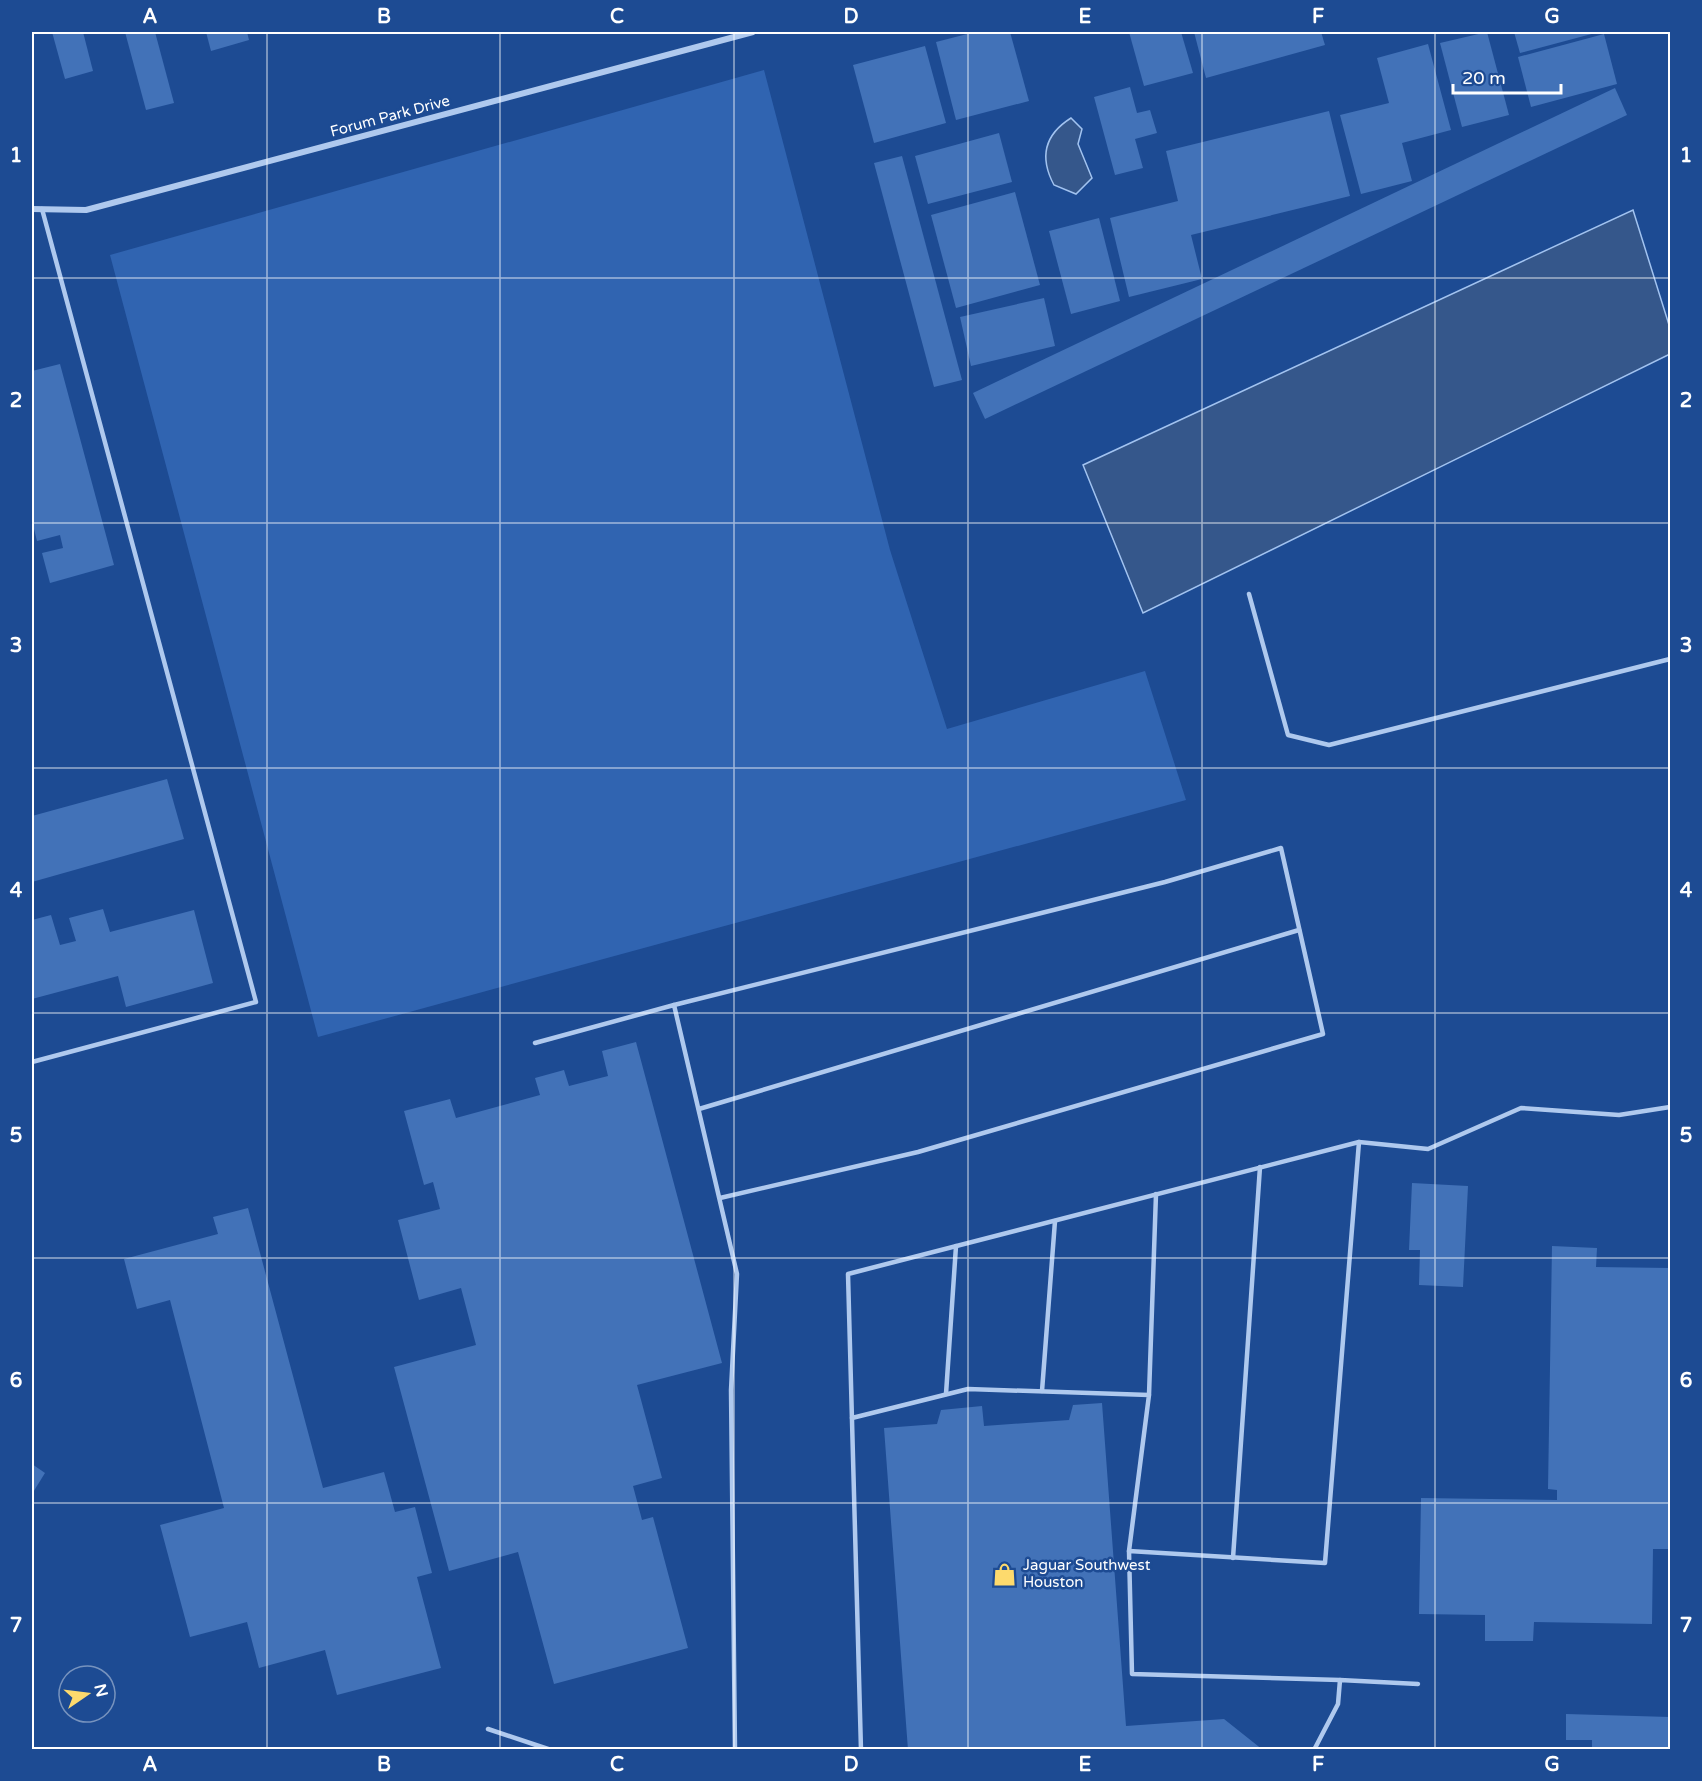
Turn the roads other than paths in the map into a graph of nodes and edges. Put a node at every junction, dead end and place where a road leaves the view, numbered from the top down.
1 (753, 32) edge
2 (32, 209) edge
3 (42, 209) junction
4 (1249, 594) dead end
5 (1671, 659) edge
6 (1299, 930) junction
7 (674, 1005) junction
8 (535, 1043) dead end
9 (32, 1062) edge
10 (1671, 1107) edge
11 (699, 1109) junction
12 (1359, 1142) junction
13 (1260, 1167) junction
14 (1156, 1194) junction
15 (720, 1198) junction
16 (1055, 1221) junction
17 (956, 1246) junction
18 (1042, 1391) junction
19 (946, 1394) junction
20 (1149, 1395) junction
21 (852, 1418) junction
22 (1129, 1551) junction
23 (1233, 1558) junction
24 (1340, 1680) junction
25 (1418, 1683) dead end
26 (488, 1729) dead end
27 (551, 1749) edge
28 (735, 1749) edge
29 (861, 1749) edge
30 (1314, 1749) edge

1 - 3 street, Forum Park Drive
2 - 3 street, Forum Park Drive
3 - 9 lane
4 - 5 lane
6 - 7 lane
6 - 11 lane
6 - 15 lane
7 - 8 lane
7 - 11 lane
10 - 12 lane
11 - 15 lane
12 - 13 lane
12 - 23 lane
13 - 14 lane
13 - 23 lane
14 - 16 lane
14 - 20 lane
15 - 28 lane
16 - 17 lane
16 - 18 lane
17 - 19 lane
17 - 21 lane
18 - 19 lane
18 - 20 lane
19 - 21 lane
20 - 22 lane
21 - 29 lane
22 - 23 lane
22 - 24 lane
24 - 25 lane
24 - 30 lane
26 - 27 lane

